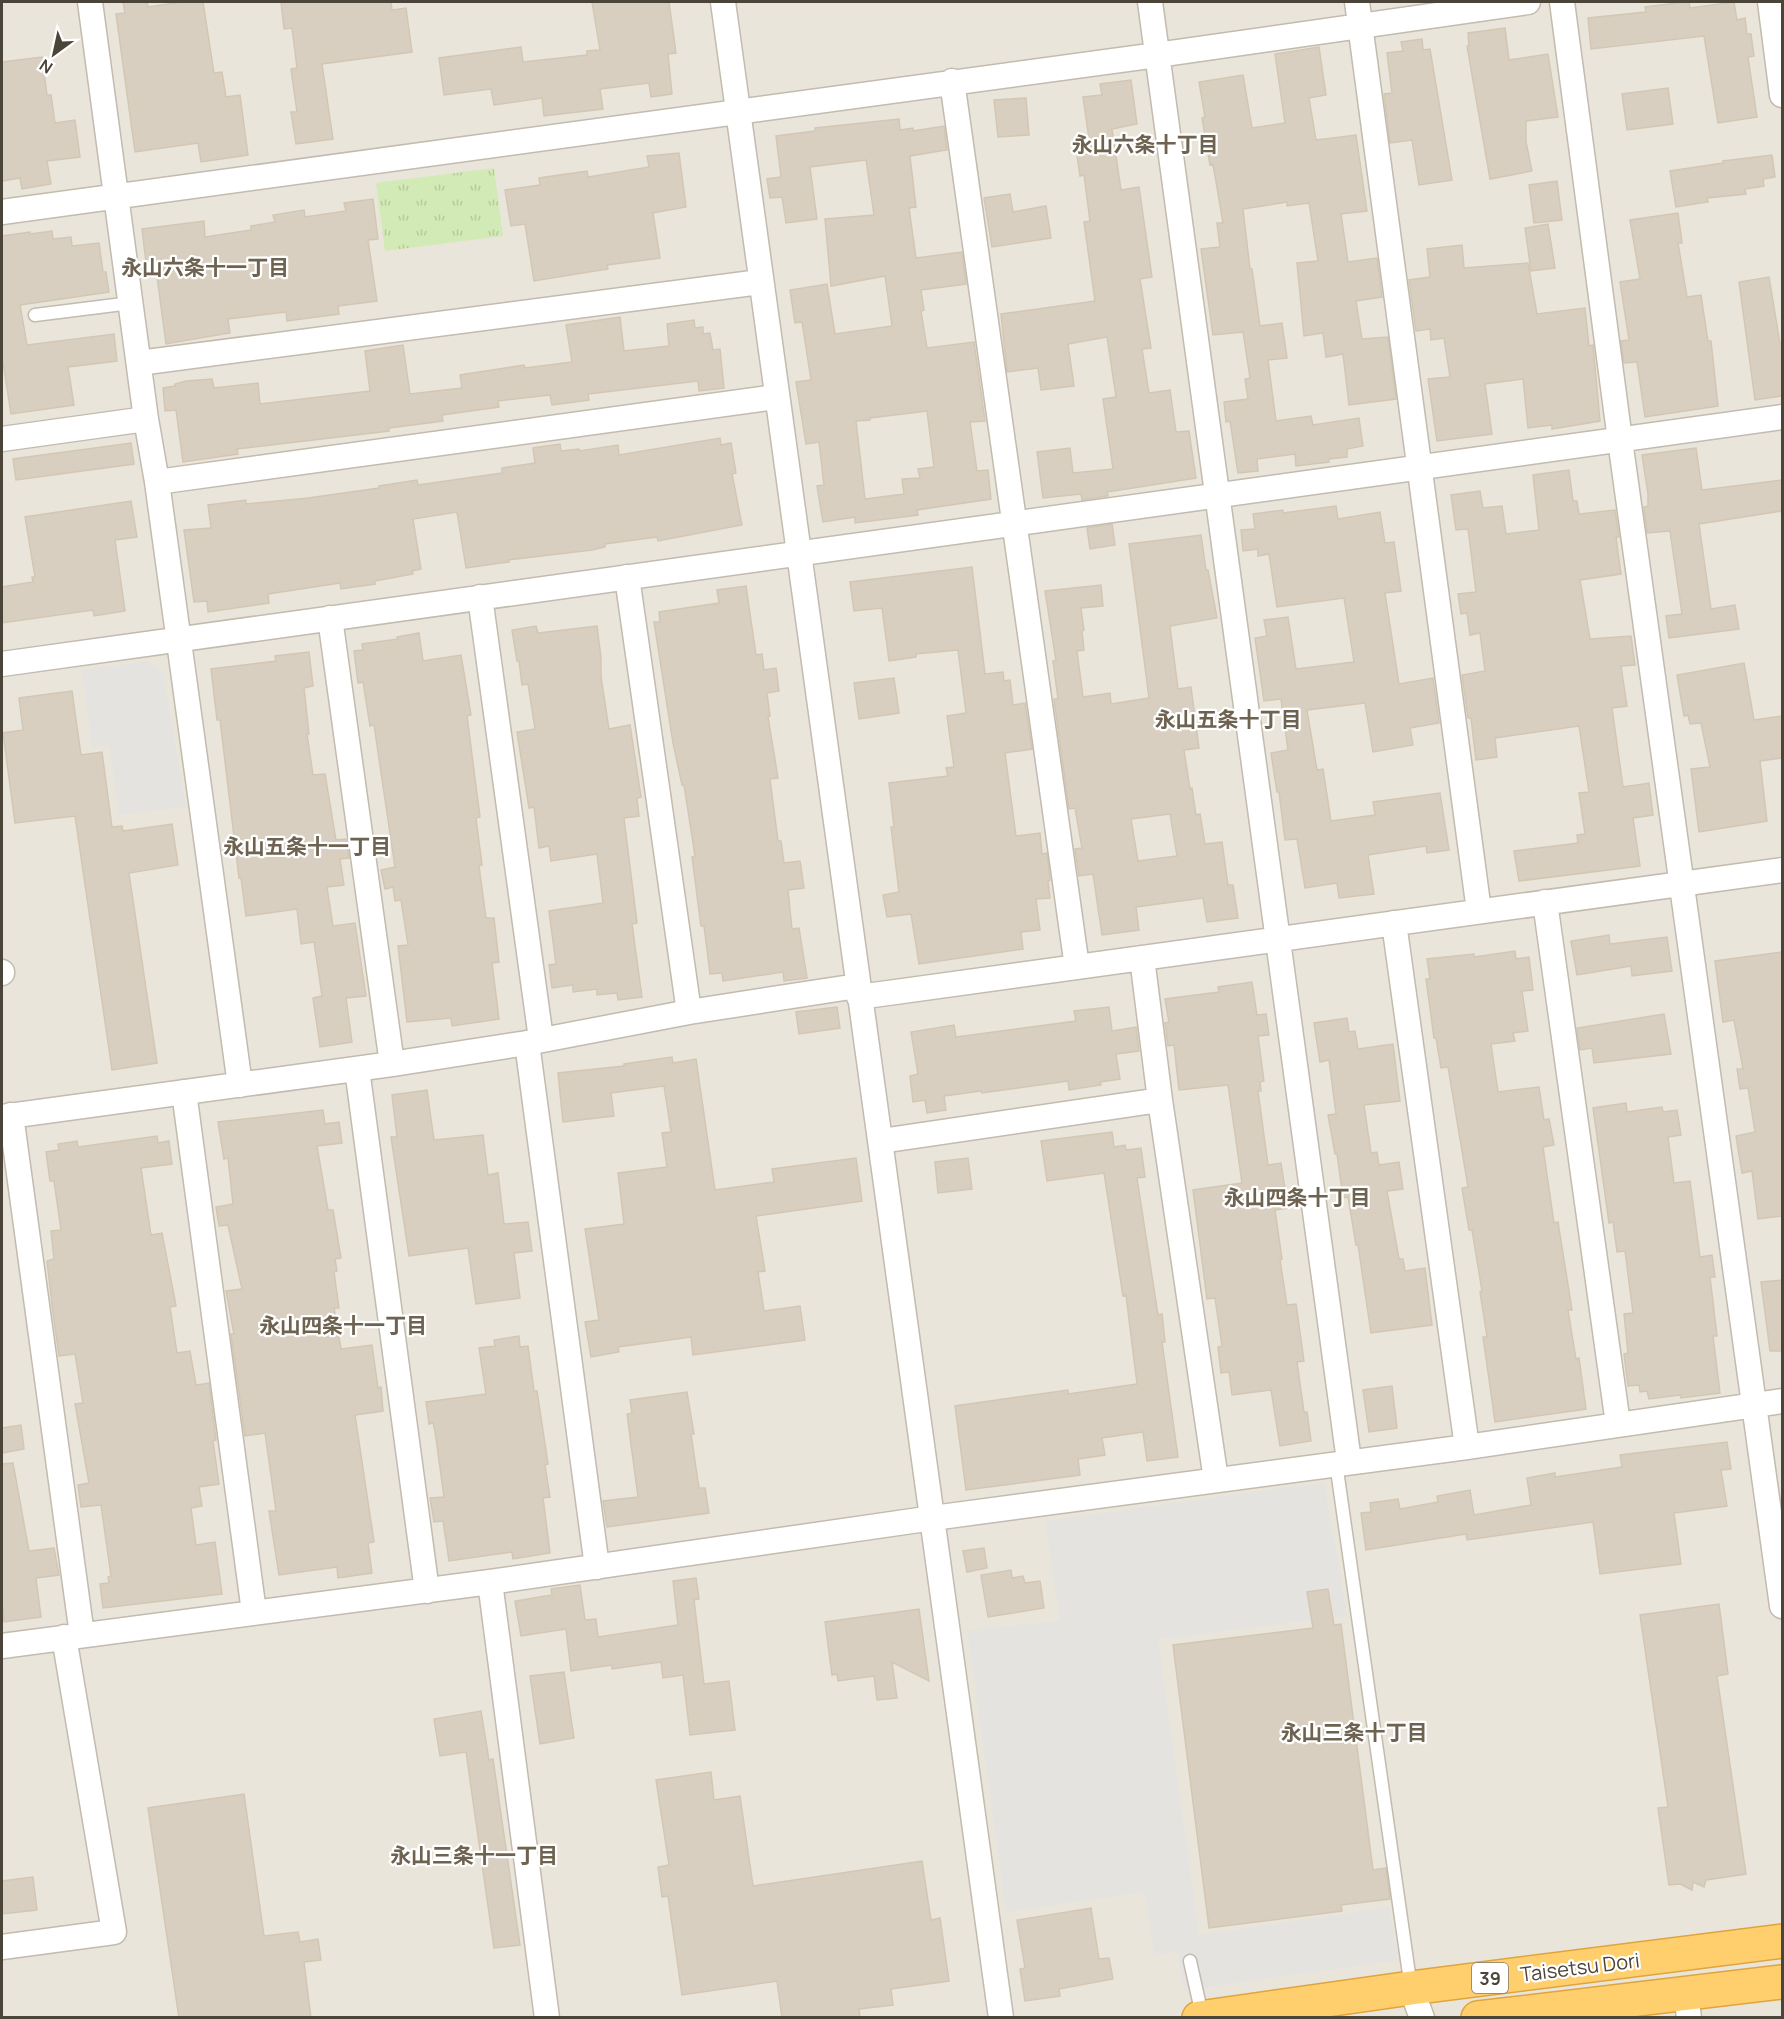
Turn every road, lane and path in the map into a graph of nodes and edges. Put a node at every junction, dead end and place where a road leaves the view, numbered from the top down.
1 (90, 2) edge
2 (723, 2) edge
3 (1150, 2) edge
4 (1528, 2) edge
5 (1562, 2) edge
6 (1770, 2) edge
7 (1358, 13) edge
8 (1157, 55) junction
9 (952, 81) junction
10 (1782, 95) edge
11 (738, 111) junction
12 (116, 196) junction
13 (2, 212) edge
14 (760, 282) junction
15 (131, 303) junction
16 (35, 315) dead end
17 (140, 363) junction
18 (776, 397) junction
19 (1782, 417) edge
20 (146, 419) junction
21 (2, 439) edge
22 (1620, 440) junction
23 (1419, 468) junction
24 (157, 483) junction
25 (1217, 495) junction
26 (1015, 523) junction
27 (798, 553) junction
28 (627, 577) junction
29 (480, 597) junction
30 (330, 618) junction
31 (179, 639) junction
32 (2, 664) edge
33 (1782, 870) edge
34 (1683, 883) junction
35 (1545, 902) junction
36 (1479, 911) junction
37 (1394, 923) junction
38 (1278, 939) junction
39 (1142, 958) junction
40 (1077, 967) junction
41 (858, 991) junction
42 (689, 1012) junction
43 (534, 1041) junction
44 (392, 1064) junction
45 (357, 1069) junction
46 (240, 1084) junction
47 (184, 1092) junction
48 (1160, 1100) junction
49 (6, 1116) edge
50 (881, 1141) junction
51 (1782, 1401) edge
52 (1756, 1405) junction
53 (1618, 1424) junction
54 (1467, 1447) junction
55 (1342, 1462) junction
56 (1216, 1480) junction
57 (933, 1518) junction
58 (597, 1568) junction
59 (490, 1582) junction
60 (427, 1591) junction
61 (1782, 1606) edge
62 (254, 1612) junction
63 (73, 1636) junction
64 (2, 1646) edge
65 (1782, 1941) edge
66 (2, 1947) edge
67 (1190, 1961) dead end
68 (1782, 1982) edge
69 (1417, 2003) edge
70 (1687, 2005) edge
71 (1200, 2017) edge
72 (547, 2018) edge
73 (1001, 2018) edge
74 (1478, 2018) edge

1 - 12 street
2 - 11 street
3 - 8 street
4 - 7 street
5 - 22 street
6 - 10 street
7 - 8 street
7 - 23 street
8 - 9 street
8 - 25 street
9 - 11 street
9 - 26 street
11 - 12 street
11 - 14 street
12 - 13 street
12 - 15 street
14 - 17 street
14 - 18 street
15 - 16 lane
15 - 17 street
17 - 20 street
18 - 24 street
18 - 27 street
19 - 22 street
20 - 21 street
20 - 24 street
22 - 23 street
22 - 34 street
23 - 25 street
23 - 36 street
24 - 31 street
25 - 26 street
25 - 38 street
26 - 27 street
26 - 40 street
27 - 28 street
27 - 41 street
28 - 29 street
28 - 42 street
29 - 30 street
29 - 43 street
30 - 31 street
30 - 44 street
31 - 32 street
31 - 46 street
33 - 34 street
34 - 35 street
34 - 52 street
35 - 36 street
35 - 53 street
36 - 37 street
37 - 38 street
37 - 54 street
38 - 39 street
38 - 55 street
39 - 40 street
39 - 48 street
40 - 41 street
41 - 42 street
41 - 50 street
42 - 43 street
43 - 44 street
43 - 58 street
44 - 45 street
45 - 46 street
45 - 60 street
46 - 47 street
47 - 49 street
47 - 62 street
48 - 50 street
48 - 56 street
49 - 63 street
50 - 57 street
51 - 52 street
52 - 53 street
52 - 61 street
53 - 54 street
54 - 55 street
55 - 56 street
55 - 69 lane
56 - 57 street
57 - 58 street
57 - 73 street
58 - 59 street
59 - 60 street
59 - 72 street
60 - 62 street
62 - 63 street
63 - 64 street
63 - 66 street
65 - 69 highway, Taisetsu Dori / 39
67 - 71 lane
68 - 70 highway, Taisetsu Dori / 39
69 - 71 highway, Taisetsu Dori / 39
70 - 74 highway, Taisetsu Dori / 39

